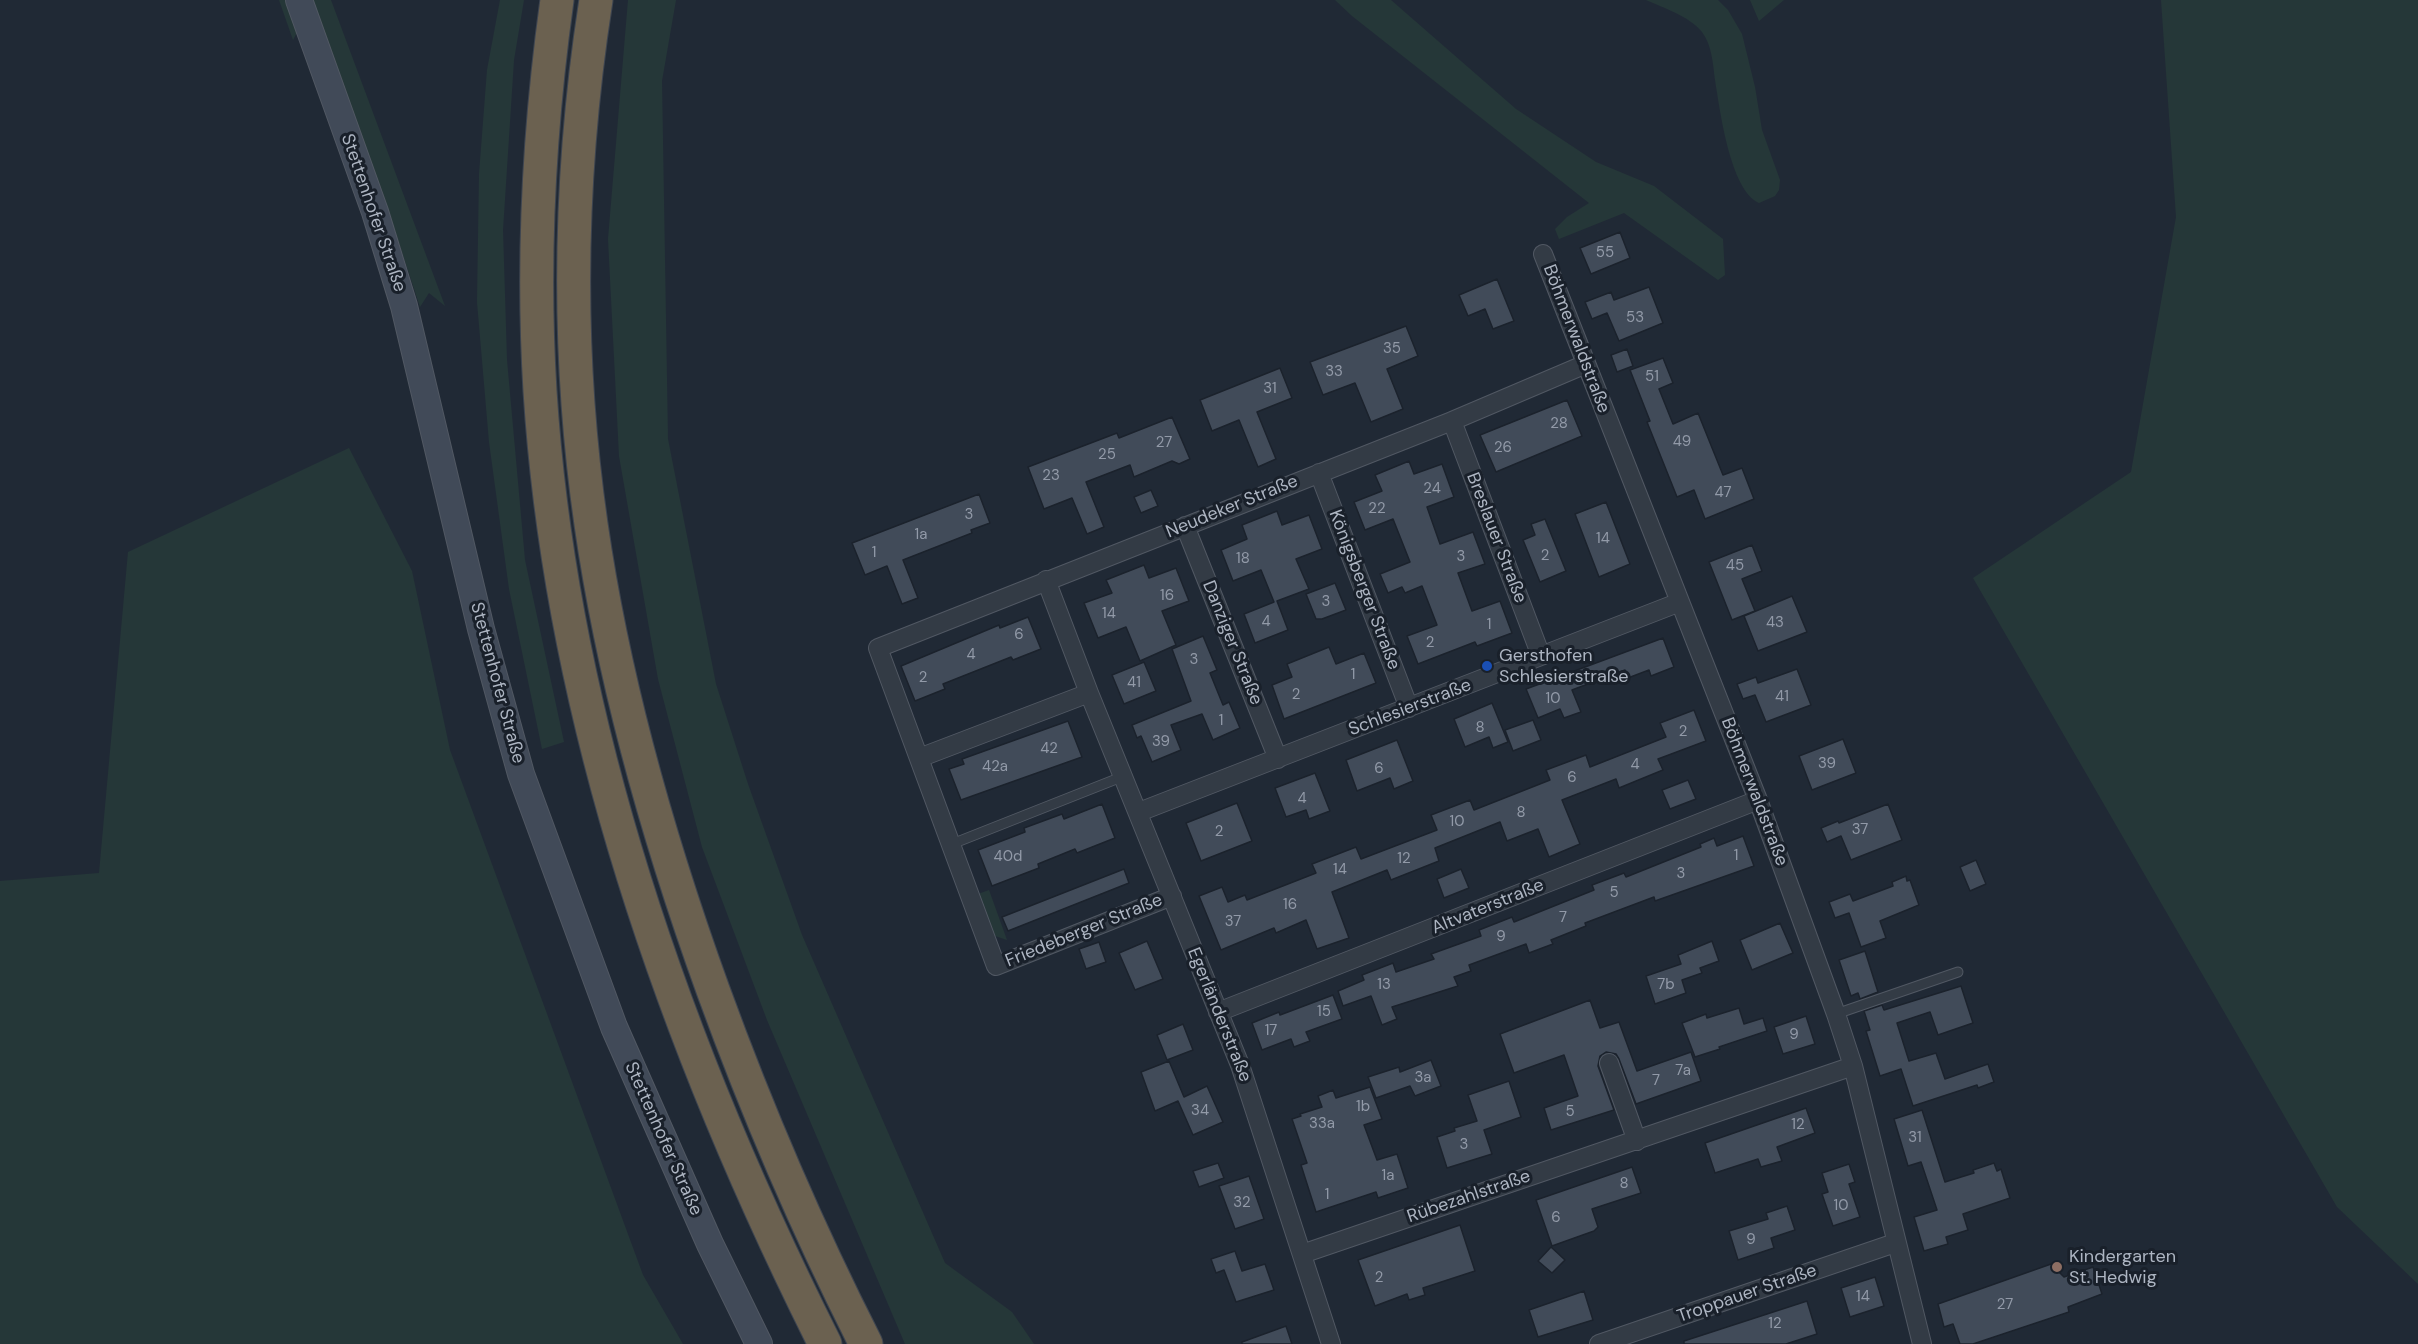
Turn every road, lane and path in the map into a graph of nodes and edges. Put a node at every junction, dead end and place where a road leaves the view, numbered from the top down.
1 (299, 0) edge
2 (557, 0) edge
3 (596, 0) edge
4 (1543, 254) dead end
5 (1586, 364) junction
6 (1452, 421) junction
7 (1319, 473) junction
8 (1185, 526) junction
9 (1046, 580) junction
10 (1680, 602) junction
11 (1541, 656) junction
12 (1089, 693) junction
13 (1409, 708) junction
14 (919, 758) junction
15 (1278, 759) junction
16 (1124, 776) junction
17 (1758, 800) junction
18 (1139, 812) junction
19 (952, 844) junction
20 (1172, 896) junction
21 (1958, 972) dead end
22 (1218, 1012) junction
23 (1836, 1014) junction
24 (1609, 1063) dead end
25 (1853, 1066) junction
26 (1636, 1141) junction
27 (1895, 1243) junction
28 (1302, 1254) junction
29 (759, 1344) edge
30 (825, 1344) edge
31 (866, 1344) edge
32 (1331, 1344) edge
33 (1599, 1344) edge
34 (1922, 1344) edge

1 - 29 street, Stettenhofer Straße
2 - 30 highway
3 - 31 highway
4 - 5 street, Böhmerwaldstraße
5 - 6 street, Neudeker Straße
5 - 10 street, Böhmerwaldstraße
6 - 7 street, Neudeker Straße
6 - 11 street, Breslauer Straße
7 - 8 street, Neudeker Straße
7 - 13 street, Königsberger Straße
8 - 9 street, Neudeker Straße
8 - 15 street, Danziger Straße
9 - 12 street, Egerländerstraße
9 - 14 street, Neudeker Straße
10 - 11 street, Schlesierstraße
10 - 17 street, Böhmerwaldstraße
11 - 13 street, Schlesierstraße
12 - 14 street
12 - 16 street, Egerländerstraße
13 - 15 street, Schlesierstraße
14 - 19 street
15 - 18 street, Schlesierstraße
16 - 18 street, Egerländerstraße
16 - 19 lane
17 - 22 street, Altvaterstraße
17 - 23 street, Böhmerwaldstraße
18 - 20 street, Egerländerstraße
19 - 20 street, Friedeberger Straße
20 - 22 street, Egerländerstraße
21 - 23 lane
22 - 28 street, Egerländerstraße
23 - 25 street, Böhmerwaldstraße
24 - 26 street
25 - 26 street, Rübezahlstraße
25 - 27 street, Böhmerwaldstraße
26 - 28 street, Rübezahlstraße
27 - 33 street, Troppauer Straße
27 - 34 street, Böhmerwaldstraße
28 - 32 street, Egerländerstraße

